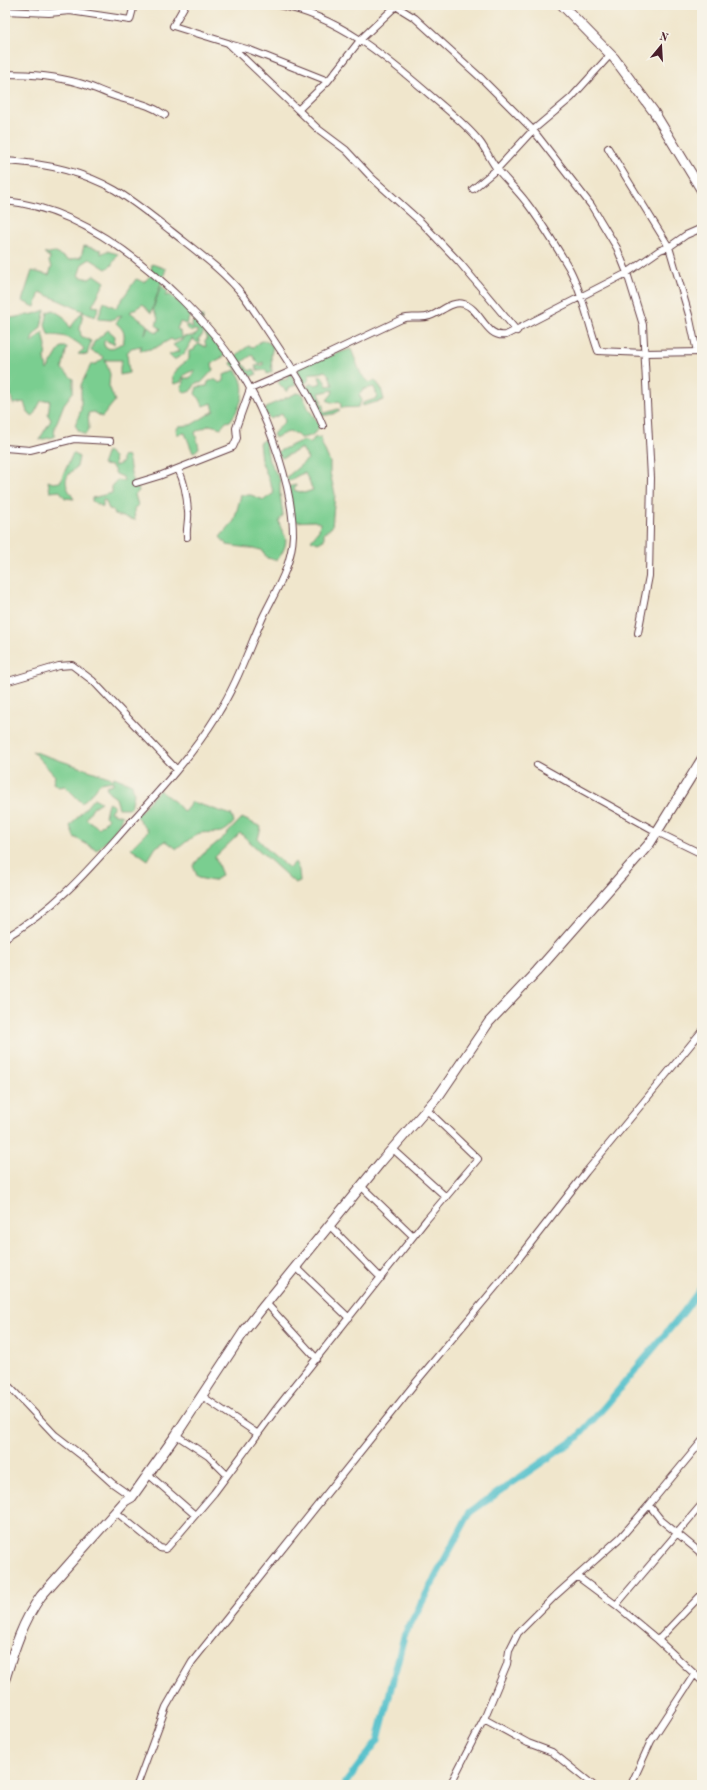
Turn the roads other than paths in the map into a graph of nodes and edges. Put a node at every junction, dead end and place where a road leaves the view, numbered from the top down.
1 (134, 5) edge
2 (185, 5) edge
3 (278, 5) edge
4 (395, 5) edge
5 (562, 5) edge
6 (71, 8) edge
7 (5, 11) edge
8 (361, 39) junction
9 (228, 43) junction
10 (610, 55) junction
11 (5, 74) edge
12 (328, 81) junction
13 (298, 110) junction
14 (165, 115) dead end
15 (533, 130) junction
16 (608, 148) dead end
17 (5, 161) edge
18 (497, 169) junction
19 (473, 189) dead end
20 (702, 191) edge
21 (5, 201) edge
22 (702, 228) edge
23 (669, 247) junction
24 (627, 273) junction
25 (582, 296) junction
26 (516, 331) junction
27 (699, 352) edge
28 (645, 353) junction
29 (294, 370) junction
30 (250, 389) junction
31 (323, 426) dead end
32 (110, 441) dead end
33 (5, 448) edge
34 (178, 469) junction
35 (136, 483) dead end
36 (187, 537) dead end
37 (638, 633) dead end
38 (5, 682) edge
39 (702, 759) edge
40 (537, 765) dead end
41 (177, 770) junction
42 (657, 832) junction
43 (702, 854) edge
44 (5, 938) edge
45 (702, 1031) edge
46 (427, 1110) junction
47 (393, 1149) junction
48 (361, 1186) junction
49 (446, 1197) junction
50 (329, 1225) junction
51 (413, 1236) junction
52 (295, 1266) junction
53 (381, 1278) junction
54 (266, 1303) junction
55 (349, 1318) junction
56 (317, 1359) junction
57 (5, 1382) edge
58 (202, 1396) junction
59 (258, 1434) junction
60 (176, 1435) junction
61 (702, 1441) edge
62 (148, 1474) junction
63 (227, 1475) junction
64 (132, 1497) junction
65 (702, 1504) edge
66 (649, 1505) junction
67 (116, 1512) junction
68 (195, 1515) junction
69 (676, 1533) junction
70 (702, 1554) edge
71 (578, 1576) junction
72 (702, 1594) edge
73 (616, 1605) junction
74 (658, 1640) junction
75 (694, 1675) junction
76 (5, 1679) edge
77 (702, 1681) edge
78 (484, 1719) junction
79 (137, 1785) edge
80 (450, 1785) edge
81 (593, 1785) edge
82 (631, 1785) edge

1 - 6 street
2 - 9 street
3 - 8 street
4 - 8 street
4 - 15 street
5 - 10 main road
6 - 7 street
8 - 12 street
8 - 18 street
9 - 12 street
9 - 13 street
10 - 15 street
10 - 20 main road
11 - 14 street
12 - 13 street
13 - 26 street
15 - 18 street
15 - 24 street
16 - 23 street
17 - 29 street
18 - 19 street
18 - 25 street
21 - 30 street
22 - 23 street
23 - 24 street
23 - 27 street
24 - 25 street
24 - 28 street
25 - 26 street
25 - 28 street
26 - 29 street
27 - 28 street
28 - 37 street
29 - 30 street
29 - 31 street
30 - 34 street
30 - 41 street
32 - 33 street
34 - 35 street
34 - 36 street
38 - 41 street
39 - 42 main road
40 - 42 street
41 - 44 street
42 - 43 street
42 - 46 main road
45 - 79 street
46 - 47 main road
46 - 49 street
47 - 48 main road
47 - 49 street
48 - 50 main road
48 - 51 street
49 - 51 street
50 - 52 main road
50 - 53 street
51 - 53 street
52 - 54 main road
52 - 55 street
53 - 55 street
54 - 56 street
54 - 58 main road
55 - 56 street
56 - 59 street
57 - 64 street
58 - 59 street
58 - 60 main road
59 - 63 street
60 - 62 main road
60 - 63 street
61 - 66 street
62 - 64 main road
62 - 68 street
63 - 68 street
64 - 67 main road
65 - 69 street
66 - 69 street
66 - 71 street
67 - 68 street
67 - 76 main road
69 - 70 street
69 - 73 street
71 - 73 street
71 - 78 street
72 - 74 street
73 - 74 street
74 - 75 street
75 - 77 street
75 - 82 street
78 - 80 street
78 - 81 street

